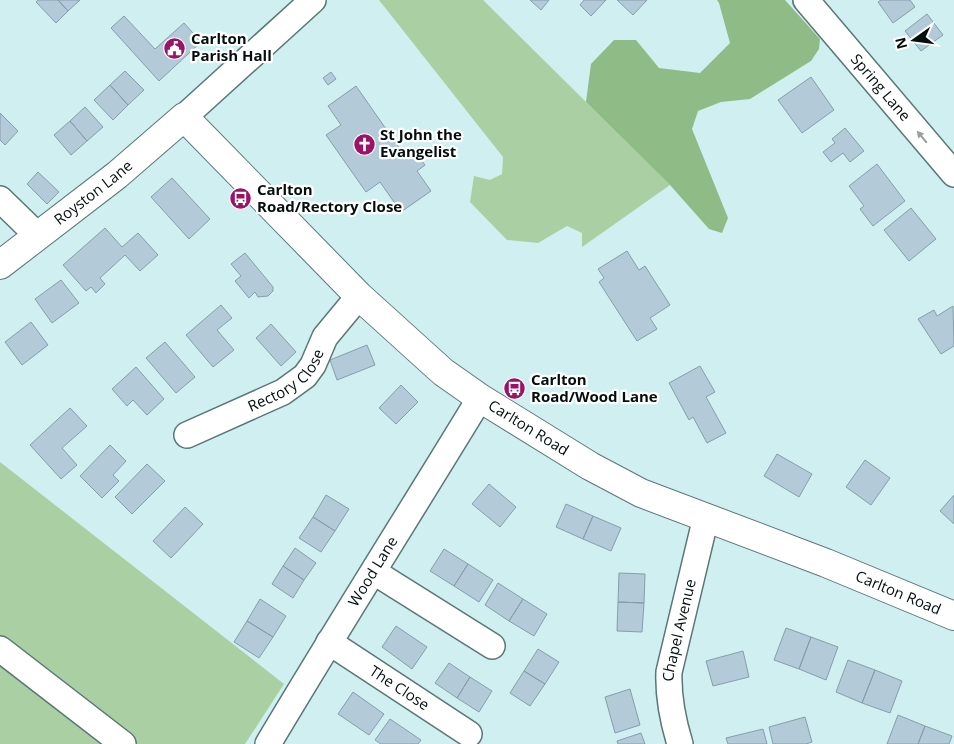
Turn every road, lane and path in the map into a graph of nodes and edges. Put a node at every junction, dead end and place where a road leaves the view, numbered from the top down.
1 (313, 0) edge
2 (806, 0) edge
3 (184, 117) junction
4 (954, 174) edge
5 (0, 199) edge
6 (38, 236) junction
7 (0, 266) edge
8 (359, 296) junction
9 (480, 398) junction
10 (186, 435) dead end
11 (706, 517) junction
12 (374, 572) junction
13 (954, 616) edge
14 (329, 642) junction
15 (492, 646) dead end
16 (0, 650) edge
17 (469, 734) dead end
18 (123, 744) edge
19 (268, 744) edge
20 (680, 744) edge

1 - 3 street
4 -> 2 street, Spring Lane
3 - 6 main road, Royston Lane
3 - 8 main road, Carlton Road
5 - 6 street
6 - 7 main road, Royston Lane
8 - 9 main road, Carlton Road
8 - 10 street, Rectory Close
9 - 11 main road, Carlton Road
9 - 12 street, Wood Lane
11 - 13 main road, Carlton Road
11 - 20 street, Chapel Avenue
12 - 14 street, Wood Lane
12 - 15 street
14 - 17 street, The Close
14 - 19 street, Wood Lane
16 - 18 street

